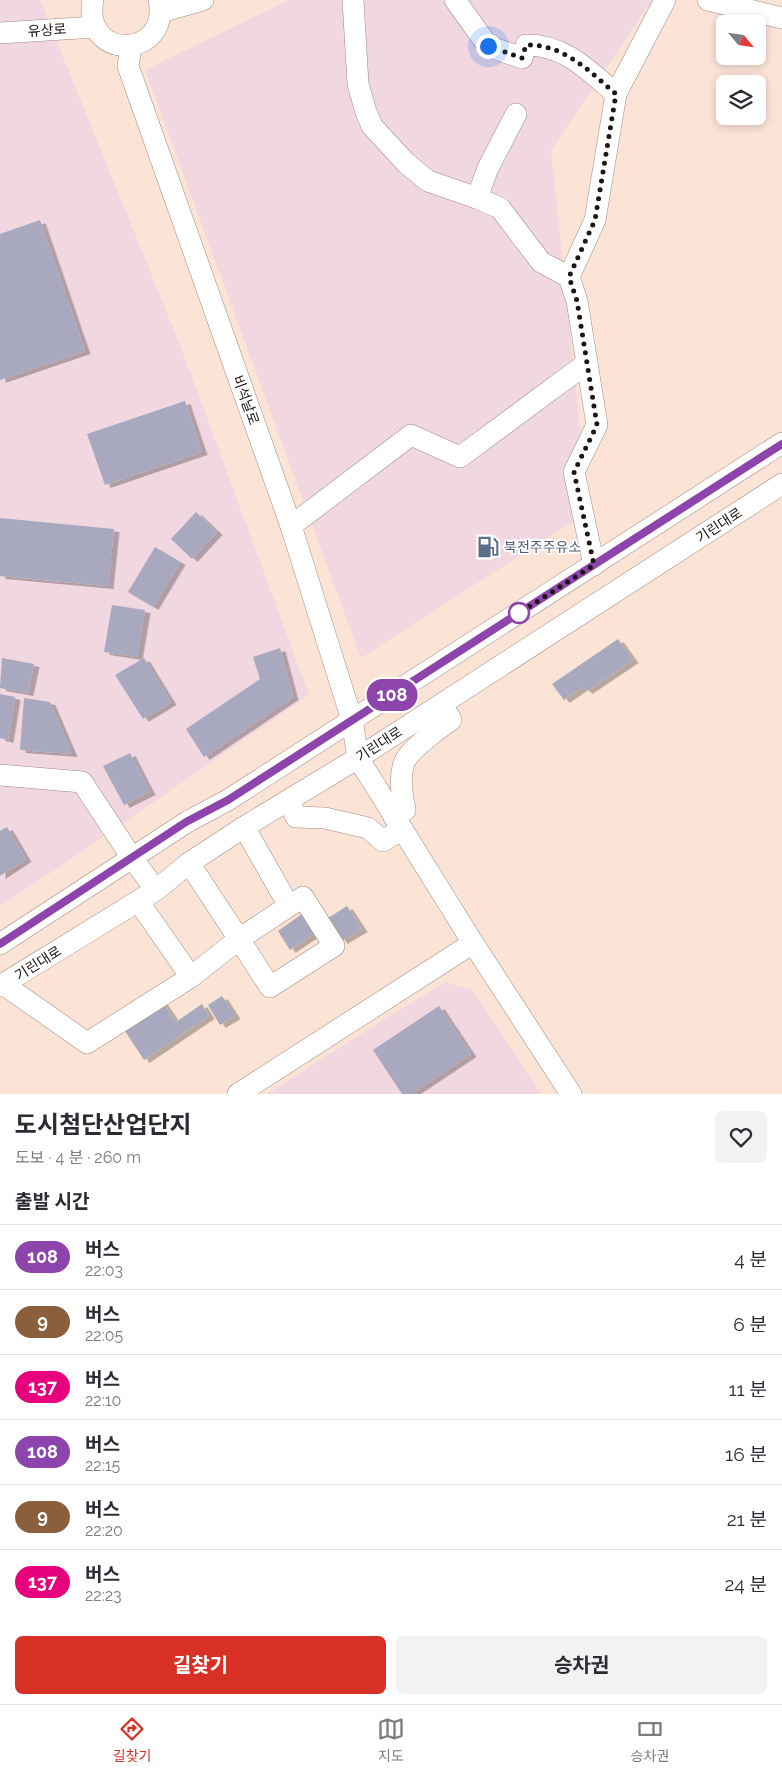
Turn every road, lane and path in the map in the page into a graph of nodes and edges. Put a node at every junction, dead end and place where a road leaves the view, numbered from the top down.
1 (93, 0) edge
2 (203, 0) edge
3 (353, 0) edge
4 (455, 0) edge
5 (665, 0) edge
6 (708, 0) edge
7 (160, 6) edge
8 (782, 18) edge
9 (95, 27) junction
10 (0, 33) edge
11 (131, 46) junction
12 (616, 94) junction
13 (516, 114) dead end
14 (477, 198) junction
15 (569, 277) junction
16 (587, 363) junction
17 (782, 444) edge
18 (777, 491) edge
19 (291, 526) junction
20 (594, 565) junction
21 (442, 704) junction
22 (352, 720) junction
23 (358, 758) junction
24 (0, 775) edge
25 (289, 800) junction
26 (398, 823) junction
27 (244, 827) junction
28 (132, 858) junction
29 (189, 863) junction
30 (156, 890) junction
31 (138, 901) junction
32 (289, 906) junction
33 (239, 940) junction
34 (473, 943) junction
35 (0, 944) edge
36 (191, 977) junction
37 (2, 985) edge
38 (238, 1094) edge
39 (571, 1094) edge

1 - 9 street
2 - 7 street
3 - 14 street
4 - 12 street
5 - 12 street
6 - 8 street
7 - 11 street
9 - 10 street, 유상로
9 - 11 street
11 - 19 street, 비석날로
12 - 15 street
13 - 14 street
14 - 15 street
15 - 16 street
16 - 19 street
16 - 20 street
17 - 20 street
18 - 21 street, 기린대로
19 - 22 street, 비석날로
20 - 22 street
21 - 23 street, 기린대로
21 - 26 street
22 - 23 street, 비석날로
22 - 28 street
23 - 25 street, 기린대로
23 - 26 street
24 - 28 street
25 - 26 street
25 - 27 street, 기린대로
26 - 34 street
27 - 29 street, 기린대로
27 - 32 street
28 - 30 street
28 - 35 street
29 - 30 street, 기린대로
29 - 33 street
30 - 31 street, 기린대로
31 - 36 street
31 - 37 street, 기린대로
32 - 33 street
32 - 33 street
33 - 36 street
34 - 38 street
34 - 39 street
36 - 37 street

